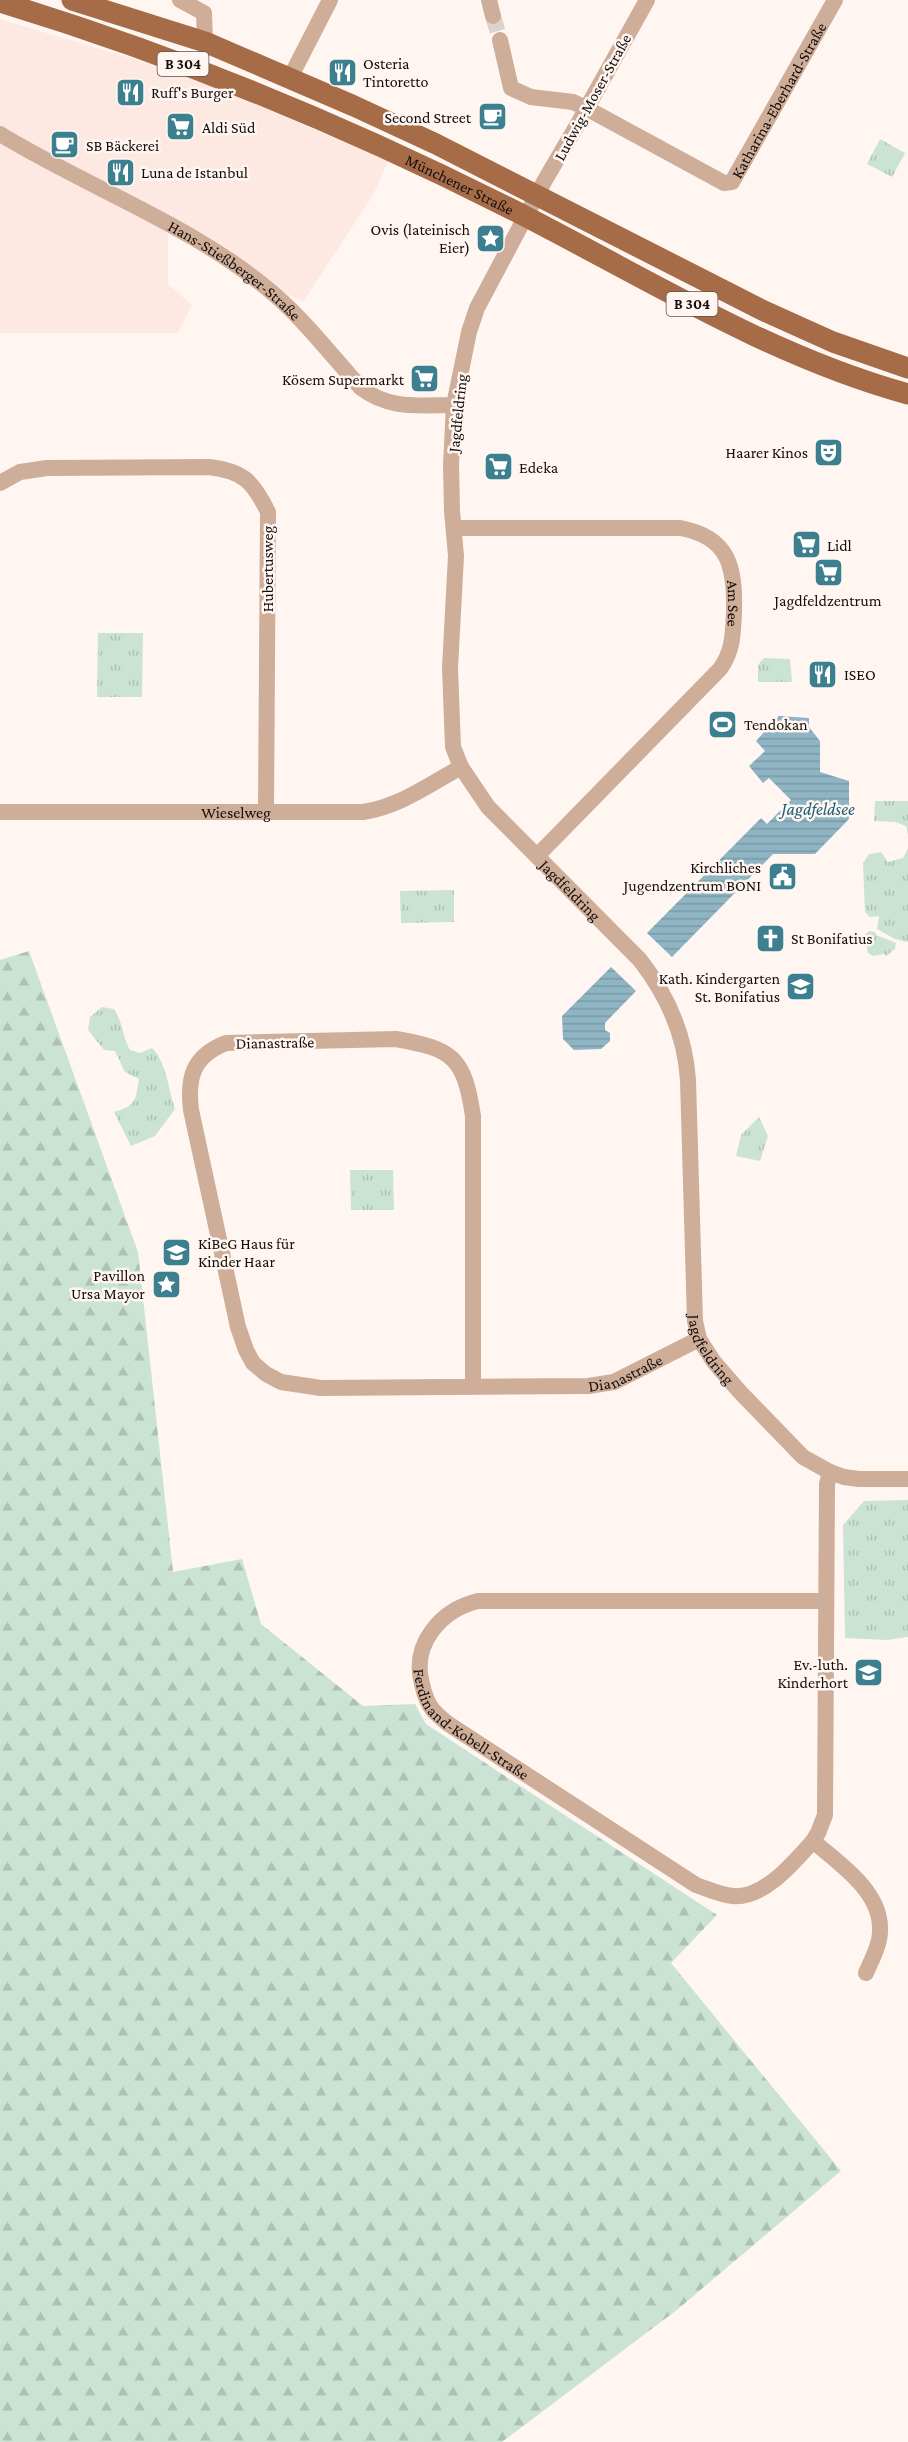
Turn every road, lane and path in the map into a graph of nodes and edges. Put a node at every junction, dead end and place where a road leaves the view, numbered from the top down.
1 (72, 0) edge
2 (180, 0) edge
3 (330, 0) edge
4 (646, 0) edge
5 (835, 0) edge
6 (0, 2) edge
7 (500, 40) tunnel mouth
8 (205, 42) junction
9 (290, 78) junction
10 (586, 108) junction
11 (0, 134) edge
12 (537, 195) junction
13 (525, 216) junction
14 (908, 368) edge
15 (908, 394) edge
16 (454, 405) junction
17 (0, 483) edge
18 (454, 528) junction
19 (461, 767) junction
20 (266, 810) junction
21 (0, 812) edge
22 (537, 856) junction
23 (699, 1339) junction
24 (473, 1386) junction
25 (830, 1472) junction
26 (908, 1479) edge
27 (826, 1601) junction
28 (813, 1841) junction
29 (866, 1973) dead end

1 - 8 main road, Münchener Straße / B 304
2 - 8 street
3 - 9 street
4 - 10 street, Ludwig-Moser-Straße
5 - 10 street, Katharina-Eberhard-Straße
6 - 13 main road, Münchener Straße / B 304
7 - 10 street, Katharina-Eberhard-Straße
8 - 9 main road, Münchener Straße / B 304
9 - 12 main road, Münchener Straße / B 304
10 - 12 street, Ludwig-Moser-Straße
11 - 16 street, Hans-Stießberger-Straße
12 - 13 street, Jagdfeldring
12 - 14 main road, Münchener Straße / B 304
13 - 15 main road, Münchener Straße / B 304
13 - 16 street, Jagdfeldring
16 - 18 street, Jagdfeldring
17 - 20 street, Hubertusweg
18 - 19 street, Jagdfeldring
18 - 22 street, Am See
19 - 20 street, Wieselweg
19 - 22 street, Jagdfeldring
20 - 21 street, Wieselweg
22 - 23 street, Jagdfeldring
23 - 24 street, Dianastraße
23 - 25 street, Jagdfeldring
24 - 24 street, Dianastraße
25 - 26 street, Jagdfeldring
25 - 27 street, Ferdinand-Kobell-Straße
27 - 28 street, Ferdinand-Kobell-Straße
27 - 28 street, Ferdinand-Kobell-Straße
28 - 29 street

